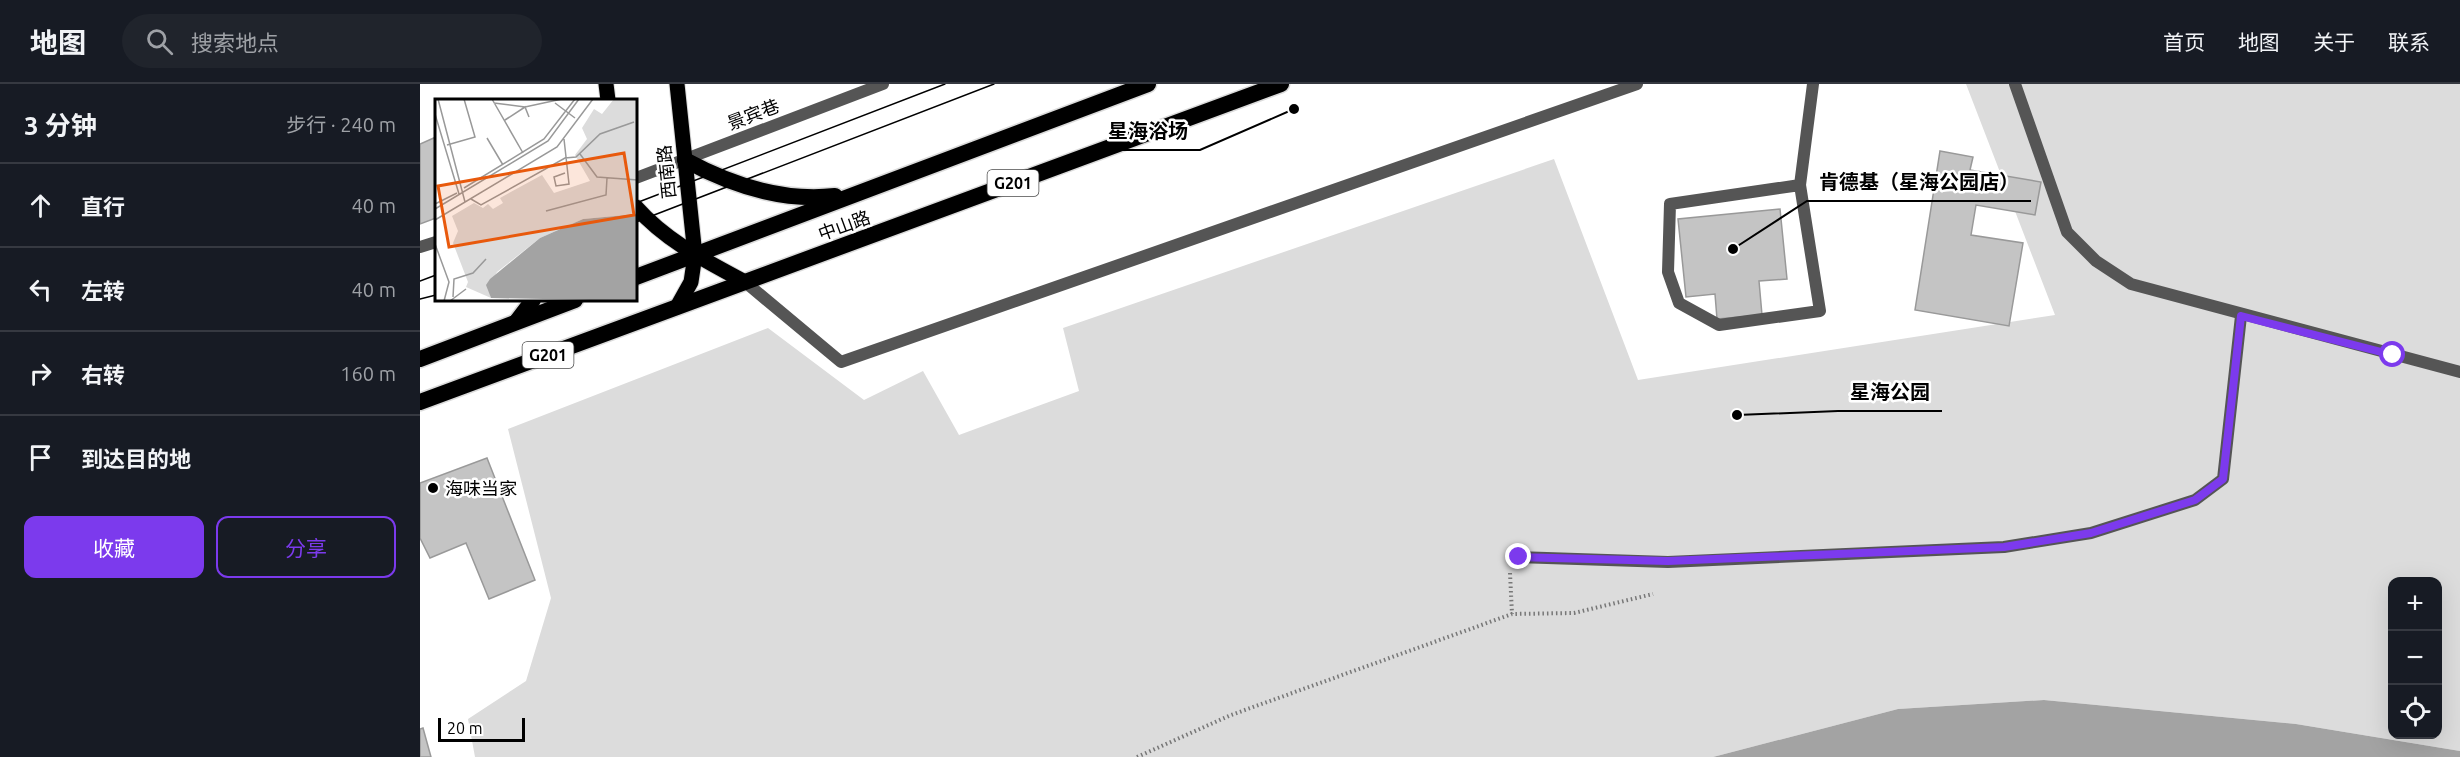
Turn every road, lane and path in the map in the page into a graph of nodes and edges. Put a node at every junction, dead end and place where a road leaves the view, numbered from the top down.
1 (606, 84) edge
2 (677, 84) edge
3 (883, 84) edge
4 (1148, 84) edge
5 (1281, 84) edge
6 (1637, 84) edge
7 (1813, 84) edge
8 (2015, 84) edge
9 (608, 99) edge
10 (685, 160) junction
11 (638, 177) edge
12 (1800, 185) junction
13 (854, 195) junction
14 (638, 209) edge
15 (435, 242) edge
16 (420, 247) edge
17 (695, 255) junction
18 (638, 276) edge
19 (745, 282) junction
20 (532, 302) edge
21 (570, 302) edge
22 (677, 307) junction
23 (2241, 316) junction
24 (517, 322) junction
25 (420, 358) edge
26 (2460, 372) edge
27 (420, 402) edge
28 (1519, 557) joint
29 (1653, 594) dead end
30 (1512, 614) junction
31 (1137, 757) edge

1 - 9 main road
2 - 10 main road, 西南路
3 - 10 street, 景宾巷
4 - 13 highway, 中山路 / G201
5 - 19 highway, 中山路 / G201
6 - 19 street
7 - 12 street
8 - 23 street
10 - 11 street, 景宾巷
10 - 13 highway
10 - 17 main road, 西南路
12 - 12 street
13 - 17 highway, 中山路 / G201
14 - 17 main road, 西南路
15 - 16 street
17 - 18 highway, 中山路 / G201
17 - 19 main road, 西南路
17 - 22 main road, 西南路
19 - 22 highway, 中山路 / G201
20 - 24 highway
21 - 24 highway, G201
22 - 27 highway, 中山路 / G201
23 - 26 street
23 - 28 street
24 - 25 highway, G201
28 - 30 path
29 - 30 path
30 - 31 path

